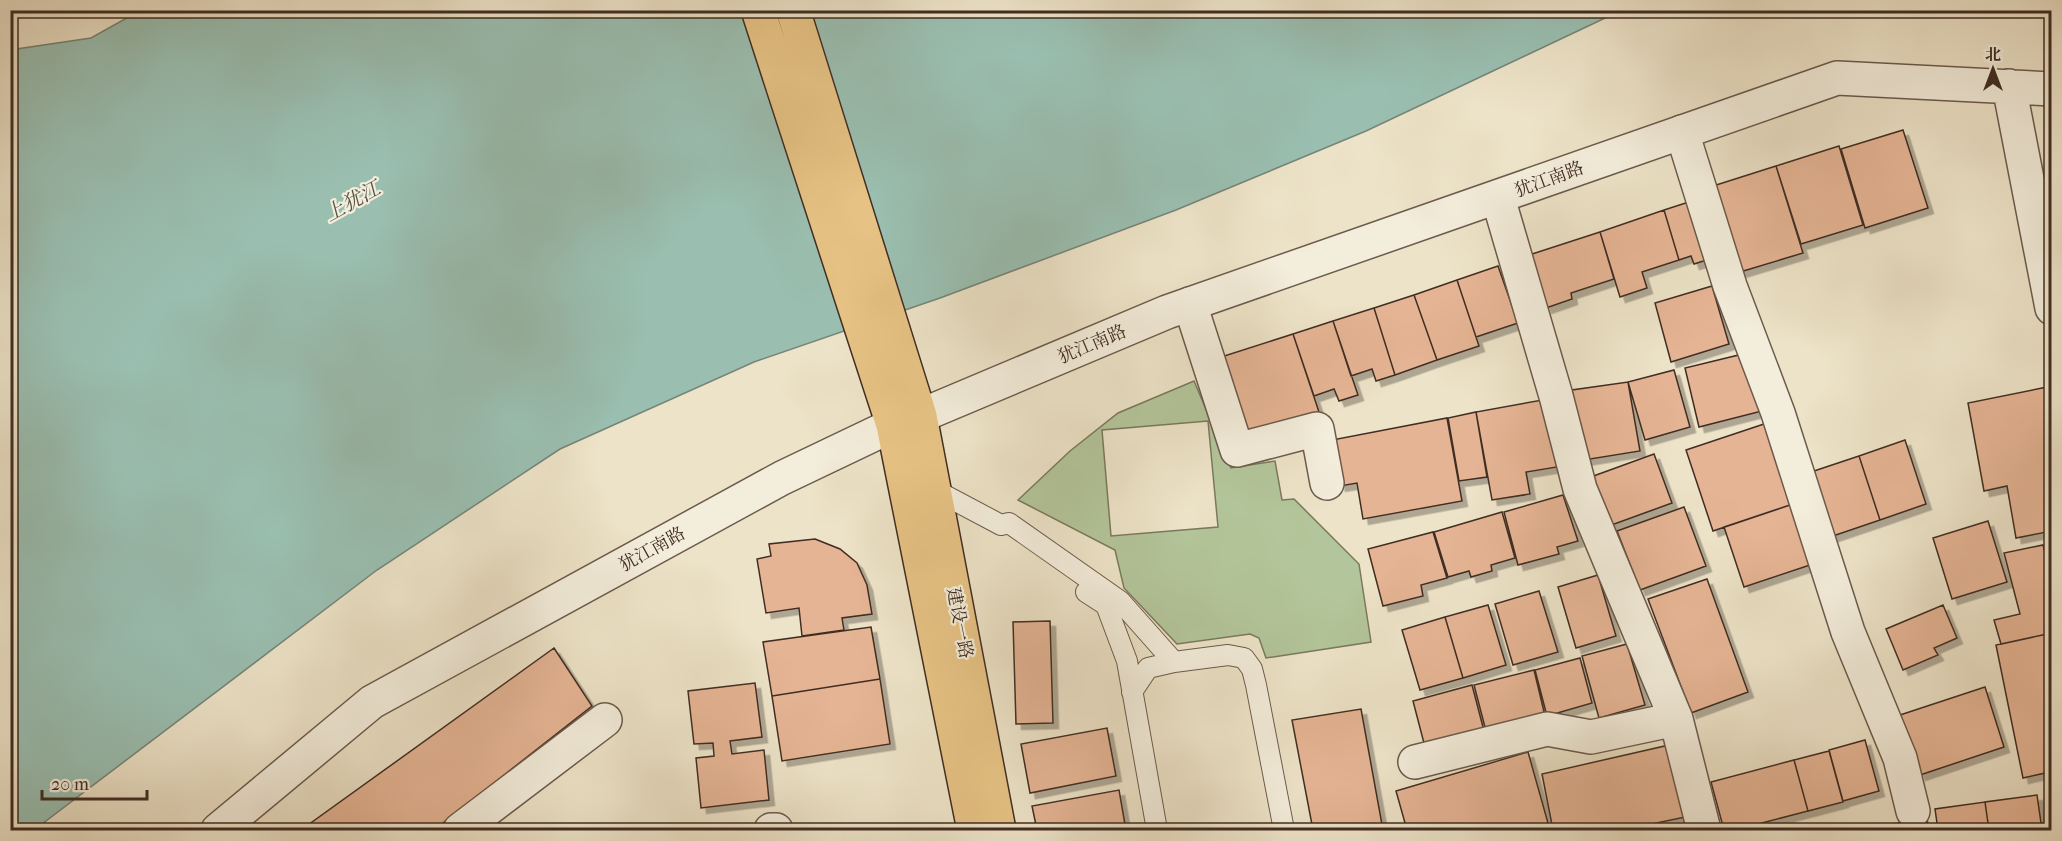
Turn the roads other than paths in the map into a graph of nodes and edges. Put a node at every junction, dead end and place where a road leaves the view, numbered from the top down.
1 (758, 10) edge
2 (793, 10) edge
3 (2009, 86) junction
4 (2052, 89) edge
5 (1682, 132) junction
6 (1498, 198) junction
7 (1190, 304) junction
8 (2052, 308) edge
9 (903, 409) junction
10 (1328, 483) dead end
11 (935, 490) junction
12 (1001, 525) junction
13 (1174, 662) junction
14 (1132, 692) junction
15 (1676, 718) junction
16 (605, 720) dead end
17 (1415, 762) dead end
18 (1913, 811) dead end
19 (218, 831) edge
20 (460, 831) edge
21 (974, 831) edge
22 (999, 831) edge
23 (1157, 831) edge
24 (1284, 831) edge
25 (1704, 831) edge

1 - 9 main road
2 - 9 main road
3 - 4 street, 犹江南路
3 - 5 street, 犹江南路
3 - 8 street
5 - 6 street, 犹江南路
5 - 18 street
6 - 7 street, 犹江南路
6 - 15 street
7 - 9 street, 犹江南路
7 - 10 street
9 - 11 main road, 建设一路
9 - 19 street, 犹江南路
9 - 21 main road
11 - 12 lane
11 - 22 main road, 建设一路
12 - 13 lane
12 - 14 lane
13 - 14 lane
13 - 24 lane
14 - 23 lane
15 - 17 street
15 - 25 street
16 - 20 street

